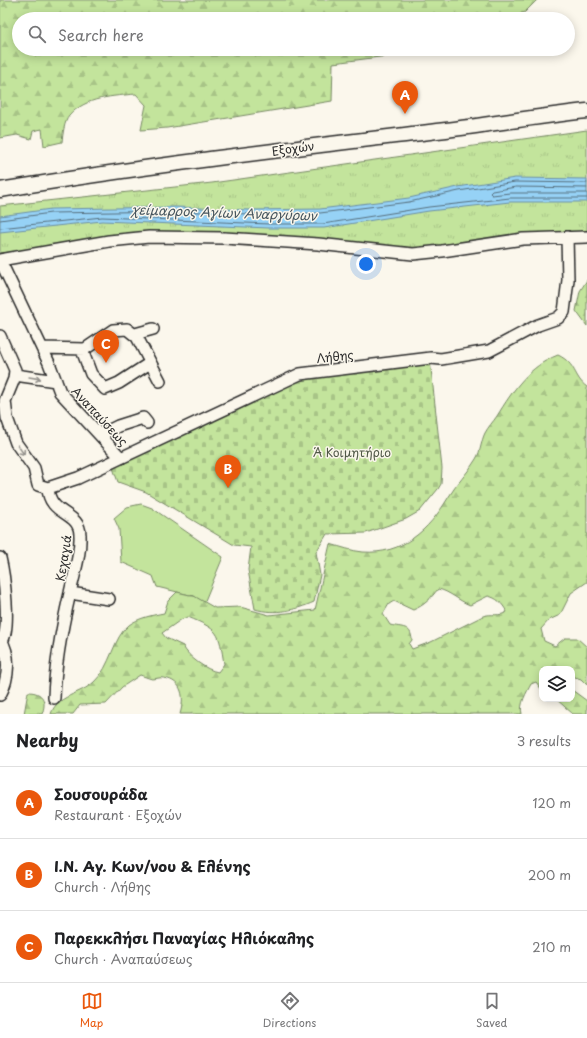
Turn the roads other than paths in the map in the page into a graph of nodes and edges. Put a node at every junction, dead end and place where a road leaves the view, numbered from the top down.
1 (587, 111) edge
2 (0, 190) edge
3 (567, 237) junction
4 (587, 237) edge
5 (0, 260) edge
6 (153, 329) dead end
7 (135, 334) junction
8 (0, 336) edge
9 (42, 348) junction
10 (82, 350) junction
11 (150, 363) junction
12 (15, 375) junction
13 (56, 381) junction
14 (160, 381) dead end
15 (2, 406) edge
16 (147, 423) dead end
17 (100, 435) junction
18 (121, 458) junction
19 (48, 488) junction
20 (0, 558) edge
21 (70, 593) junction
22 (109, 599) dead end
23 (1, 640) edge
24 (0, 695) edge
25 (54, 698) dead end

1 - 2 main road, Εξοχών
3 - 4 street
3 - 5 street
3 - 18 street, Λήθης
5 - 9 street, Αναπαύσεως
6 - 7 street
7 - 10 street
7 - 11 street
8 - 12 street
9 - 10 street
9 - 13 street, Αναπαύσεως
10 - 11 street
11 - 14 street
12 -> 13 street
12 - 15 street, Κεχαγιά
13 - 17 street, Αναπαύσεως
15 -> 19 street, Κεχαγιά
16 - 17 street
17 - 18 street, Αναπαύσεως
18 - 19 street, Λήθης
19 - 21 street, Κεχαγιά
20 - 23 street
21 - 22 street
21 - 25 street, Κεχαγιά
23 - 24 street

